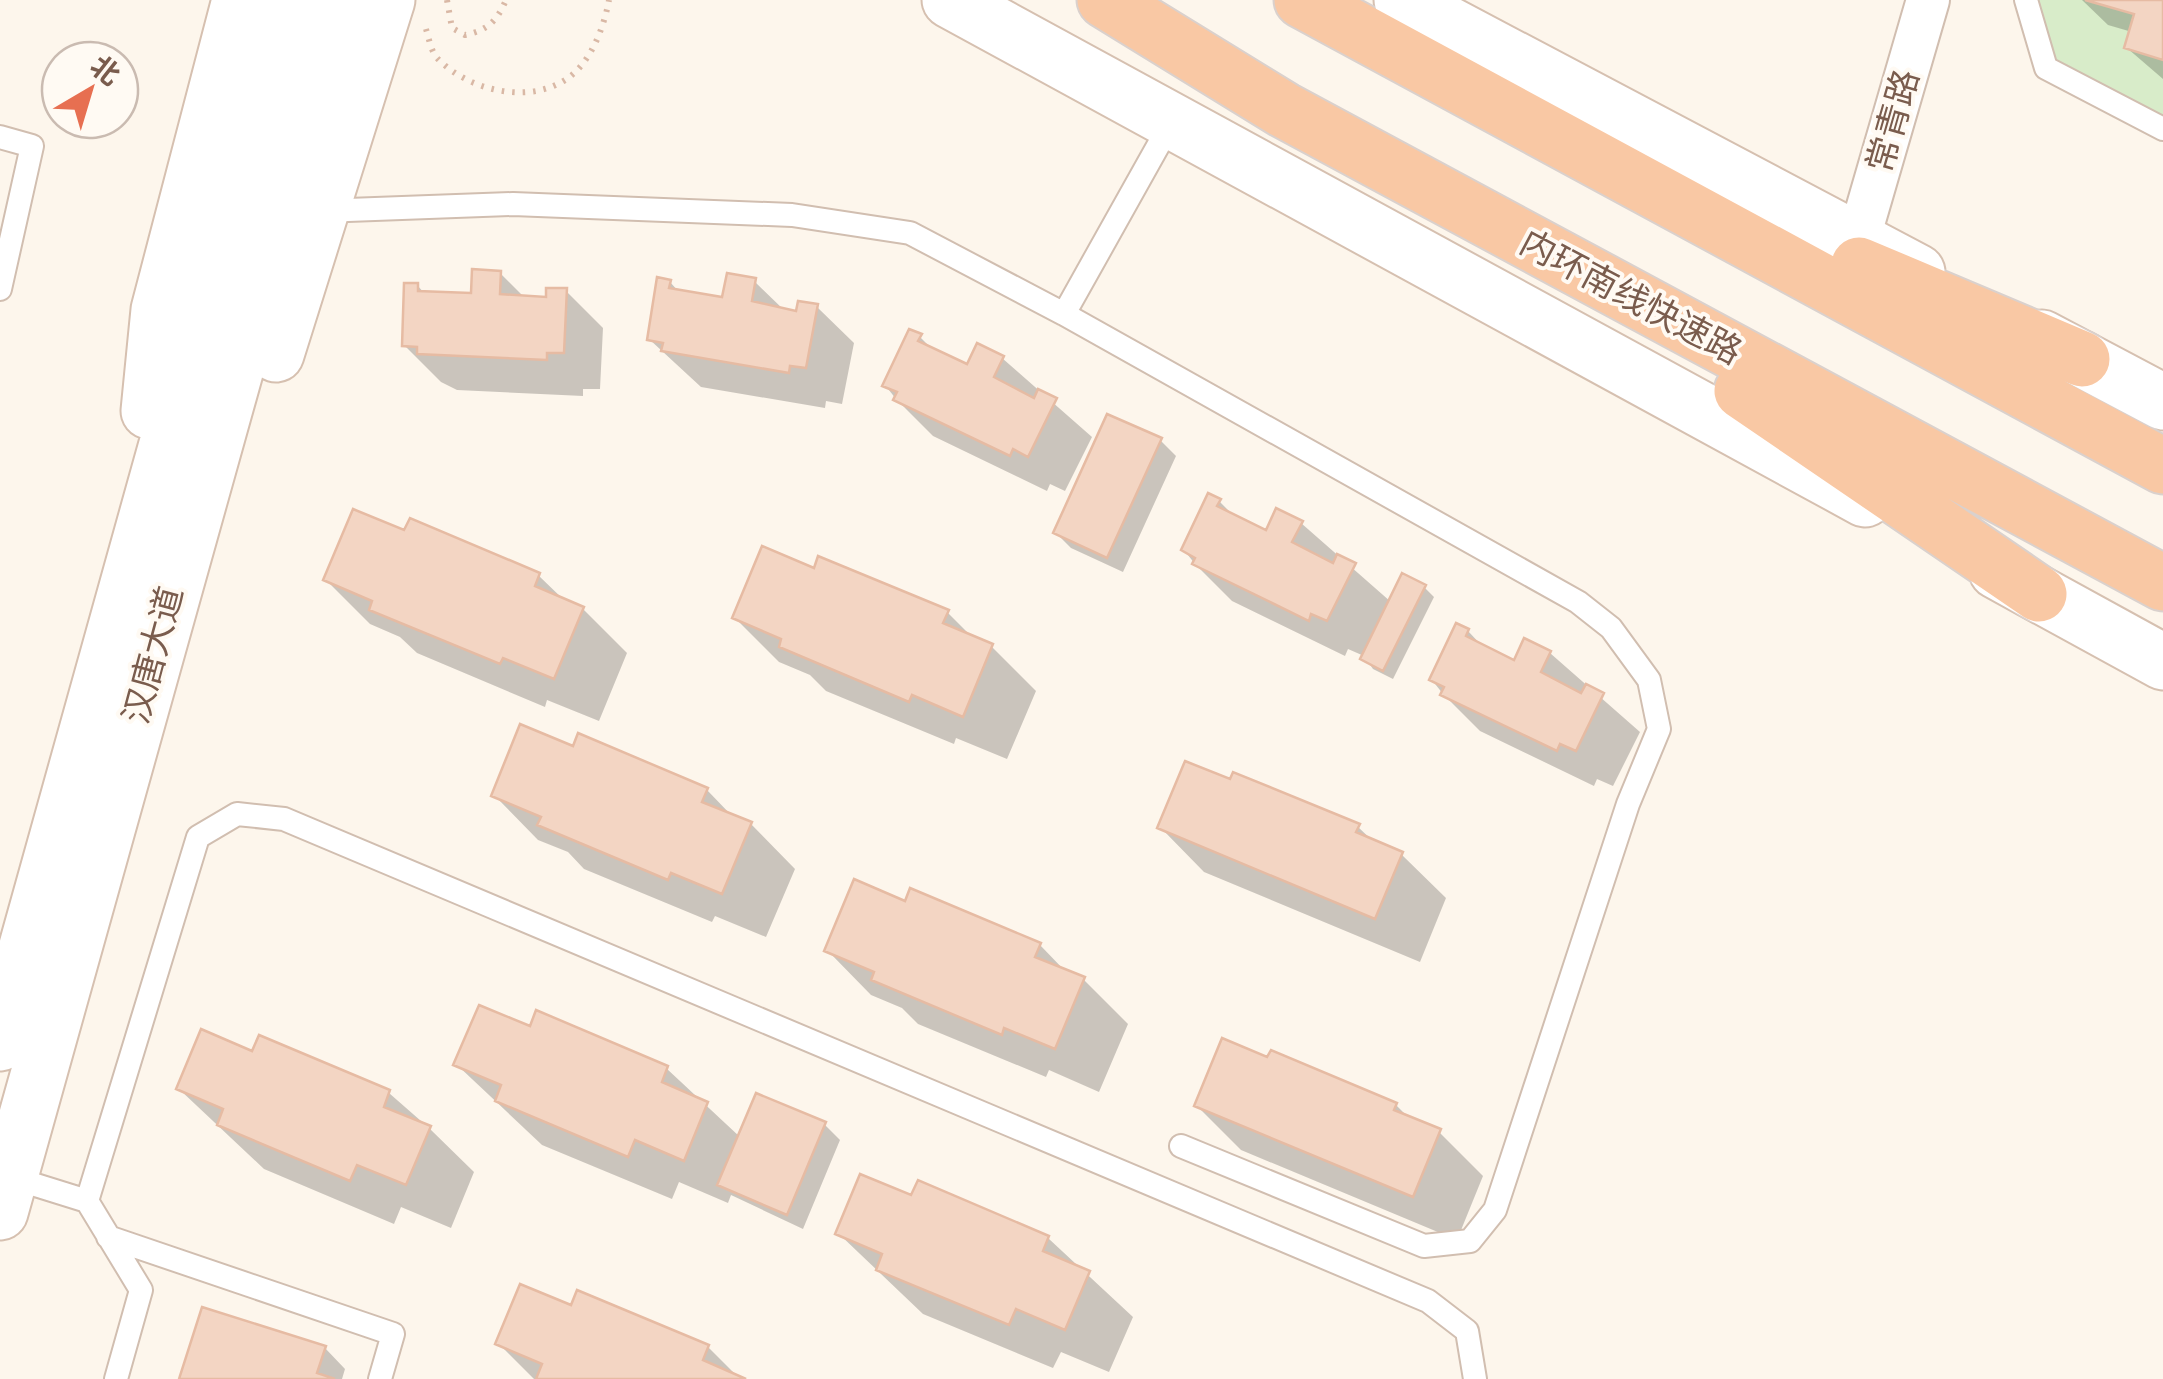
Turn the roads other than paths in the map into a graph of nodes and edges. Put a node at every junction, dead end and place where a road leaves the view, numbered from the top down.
1 (240, 0) edge
2 (291, 0) edge
3 (339, 0) edge
4 (950, 0) edge
5 (1105, 0) edge
6 (1302, 0) edge
7 (1402, 0) edge
8 (1928, 0) edge
9 (2026, 0) edge
10 (408, 8) edge
11 (290, 90) junction
12 (1172, 121) junction
13 (2163, 129) edge
14 (0, 136) edge
15 (1556, 136) junction
16 (321, 211) junction
17 (1504, 229) junction
18 (1858, 241) junction
19 (0, 289) edge
20 (1064, 314) junction
21 (2082, 359) junction
22 (2163, 402) edge
23 (2163, 466) edge
24 (159, 549) junction
25 (2163, 583) edge
26 (2039, 594) junction
27 (2163, 662) edge
28 (0, 1043) edge
29 (1180, 1146) dead end
30 (5, 1194) edge
31 (86, 1201) junction
32 (108, 1237) junction
33 (116, 1379) edge
34 (380, 1379) edge
35 (1474, 1379) edge

1 - 24 main road
2 - 11 main road
3 - 11 main road
4 - 12 main road
5 - 17 highway, 内环南线快速路
6 - 15 highway
7 - 18 main road
8 - 18 street, 常青路
9 - 13 lane
10 - 16 main road
11 - 24 main road, 汉唐大道
12 - 20 lane
12 - 26 main road
14 - 19 lane
15 - 21 highway
15 - 23 highway
16 - 20 lane
16 - 24 main road
17 - 25 highway, 内环南线快速路
17 - 26 highway
18 - 21 main road
20 - 29 lane
21 - 22 main road
24 - 28 main road, 汉唐大道
24 - 30 main road, 汉唐大道
26 - 27 main road
30 - 31 lane
31 - 32 lane
31 - 35 lane
32 - 33 lane
32 - 34 lane

